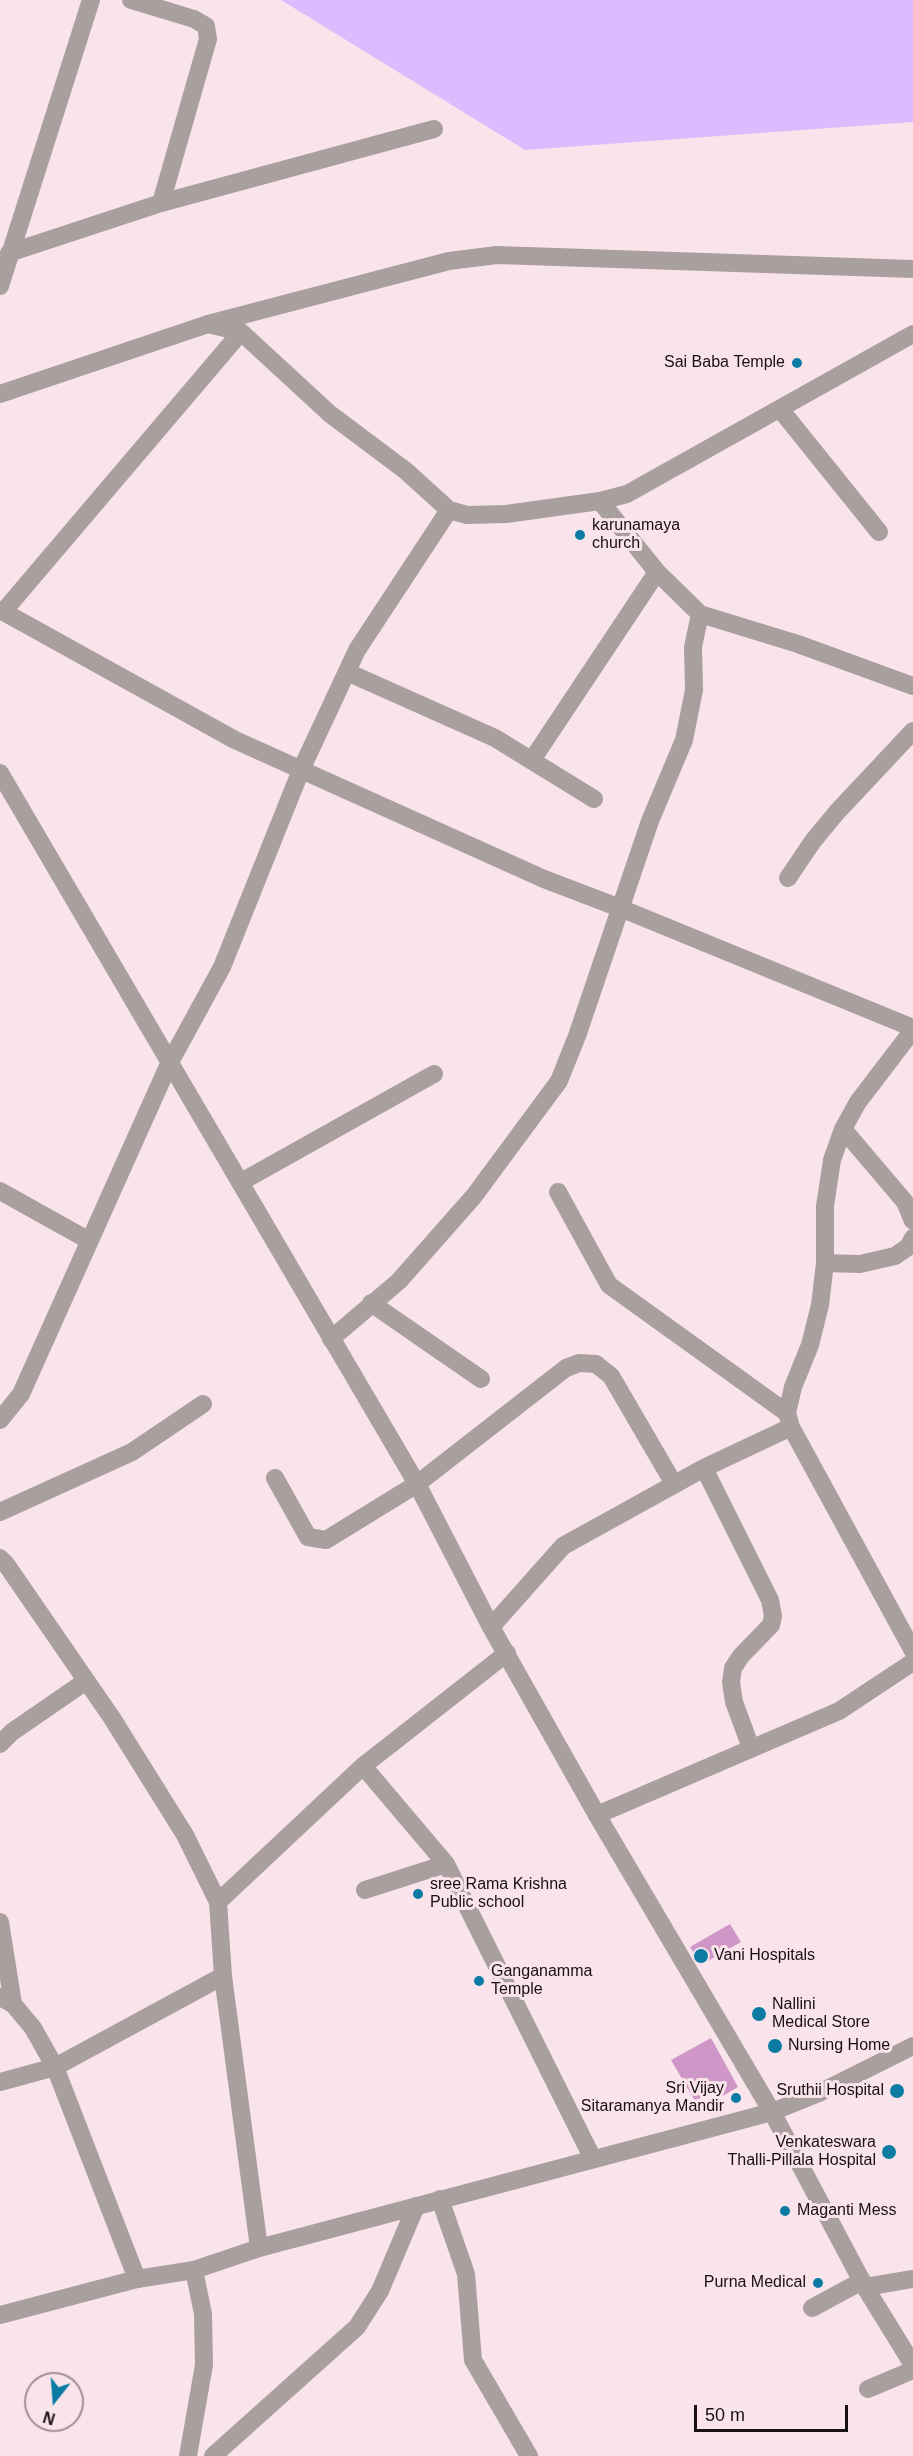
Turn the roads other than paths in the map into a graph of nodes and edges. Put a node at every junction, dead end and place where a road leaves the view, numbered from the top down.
1 (91, 0) edge
2 (131, 0) edge
3 (434, 129) dead end
4 (161, 203) junction
5 (9, 253) junction
6 (913, 269) edge
7 (0, 286) edge
8 (208, 324) junction
9 (241, 332) junction
10 (913, 334) edge
11 (0, 394) edge
12 (780, 409) junction
13 (600, 501) junction
14 (449, 510) junction
15 (879, 532) dead end
16 (657, 572) junction
17 (2, 611) edge
18 (700, 614) junction
19 (347, 672) junction
20 (913, 686) edge
21 (913, 731) edge
22 (532, 760) junction
23 (301, 770) junction
24 (0, 773) edge
25 (594, 799) dead end
26 (788, 878) dead end
27 (620, 908) junction
28 (913, 1029) edge
29 (169, 1064) junction
30 (434, 1074) dead end
31 (843, 1129) junction
32 (241, 1182) junction
33 (0, 1191) edge
34 (558, 1192) dead end
35 (913, 1221) edge
36 (913, 1238) edge
37 (88, 1240) junction
38 (825, 1263) junction
39 (371, 1303) junction
40 (331, 1339) junction
41 (481, 1379) dead end
42 (202, 1404) dead end
43 (0, 1420) edge
44 (789, 1420) junction
45 (704, 1468) junction
46 (275, 1479) dead end
47 (417, 1484) junction
48 (674, 1484) junction
49 (0, 1512) edge
50 (0, 1558) edge
51 (491, 1627) junction
52 (913, 1651) edge
53 (507, 1653) junction
54 (913, 1662) edge
55 (86, 1681) junction
56 (0, 1744) edge
57 (751, 1748) junction
58 (363, 1766) junction
59 (597, 1815) junction
60 (446, 1864) junction
61 (365, 1890) dead end
62 (218, 1902) junction
63 (0, 1922) edge
64 (223, 1976) junction
65 (6, 2001) edge
66 (913, 2046) edge
67 (55, 2067) junction
68 (0, 2082) edge
69 (772, 2112) junction
70 (593, 2159) junction
71 (440, 2199) junction
72 (416, 2206) junction
73 (259, 2248) junction
74 (194, 2270) junction
75 (137, 2279) junction
76 (913, 2279) edge
77 (863, 2284) junction
78 (812, 2308) dead end
79 (0, 2315) edge
80 (913, 2366) edge
81 (913, 2370) edge
82 (868, 2389) dead end
83 (188, 2456) edge
84 (213, 2456) edge
85 (529, 2456) edge

1 - 5 street
2 - 4 street
3 - 4 street
4 - 5 street
5 - 7 street
6 - 8 street
8 - 9 street
8 - 11 street
9 - 14 street
9 - 17 street
10 - 12 street
12 - 13 street
12 - 15 street
13 - 14 street
13 - 16 street
14 - 19 street
16 - 18 street
16 - 22 street
17 - 23 street
18 - 20 street
18 - 27 street
19 - 22 street
19 - 23 street
21 - 26 street
22 - 25 street
23 - 27 street
23 - 29 street
24 - 29 street
27 - 28 street
27 - 39 street
28 - 31 street
29 - 32 street
29 - 37 street
30 - 32 street
31 - 35 street
31 - 38 street
32 - 40 street
33 - 37 street
34 - 44 street
36 - 38 street
37 - 43 street
38 - 44 street
39 - 40 street
39 - 41 street
40 - 47 street
42 - 49 street
44 - 45 street
44 - 52 street
45 - 48 street
45 - 57 street
46 - 47 street
47 - 48 street
47 - 51 street
48 - 51 street
50 - 55 street
51 - 53 street
53 - 58 street
53 - 59 street
54 - 57 street
55 - 56 street
55 - 62 street
57 - 59 street
58 - 60 street
58 - 62 street
59 - 69 street
60 - 61 street
60 - 70 street
62 - 64 street
63 - 65 street
64 - 67 street
64 - 73 street
65 - 67 street
66 - 69 street
67 - 68 street
67 - 75 street
69 - 70 street
69 - 77 street
70 - 71 street
71 - 72 street
71 - 85 street
72 - 73 street
72 - 84 street
73 - 74 street
74 - 75 street
74 - 83 street
75 - 79 street
76 - 77 street
77 - 78 street
77 - 80 street
81 - 82 street

